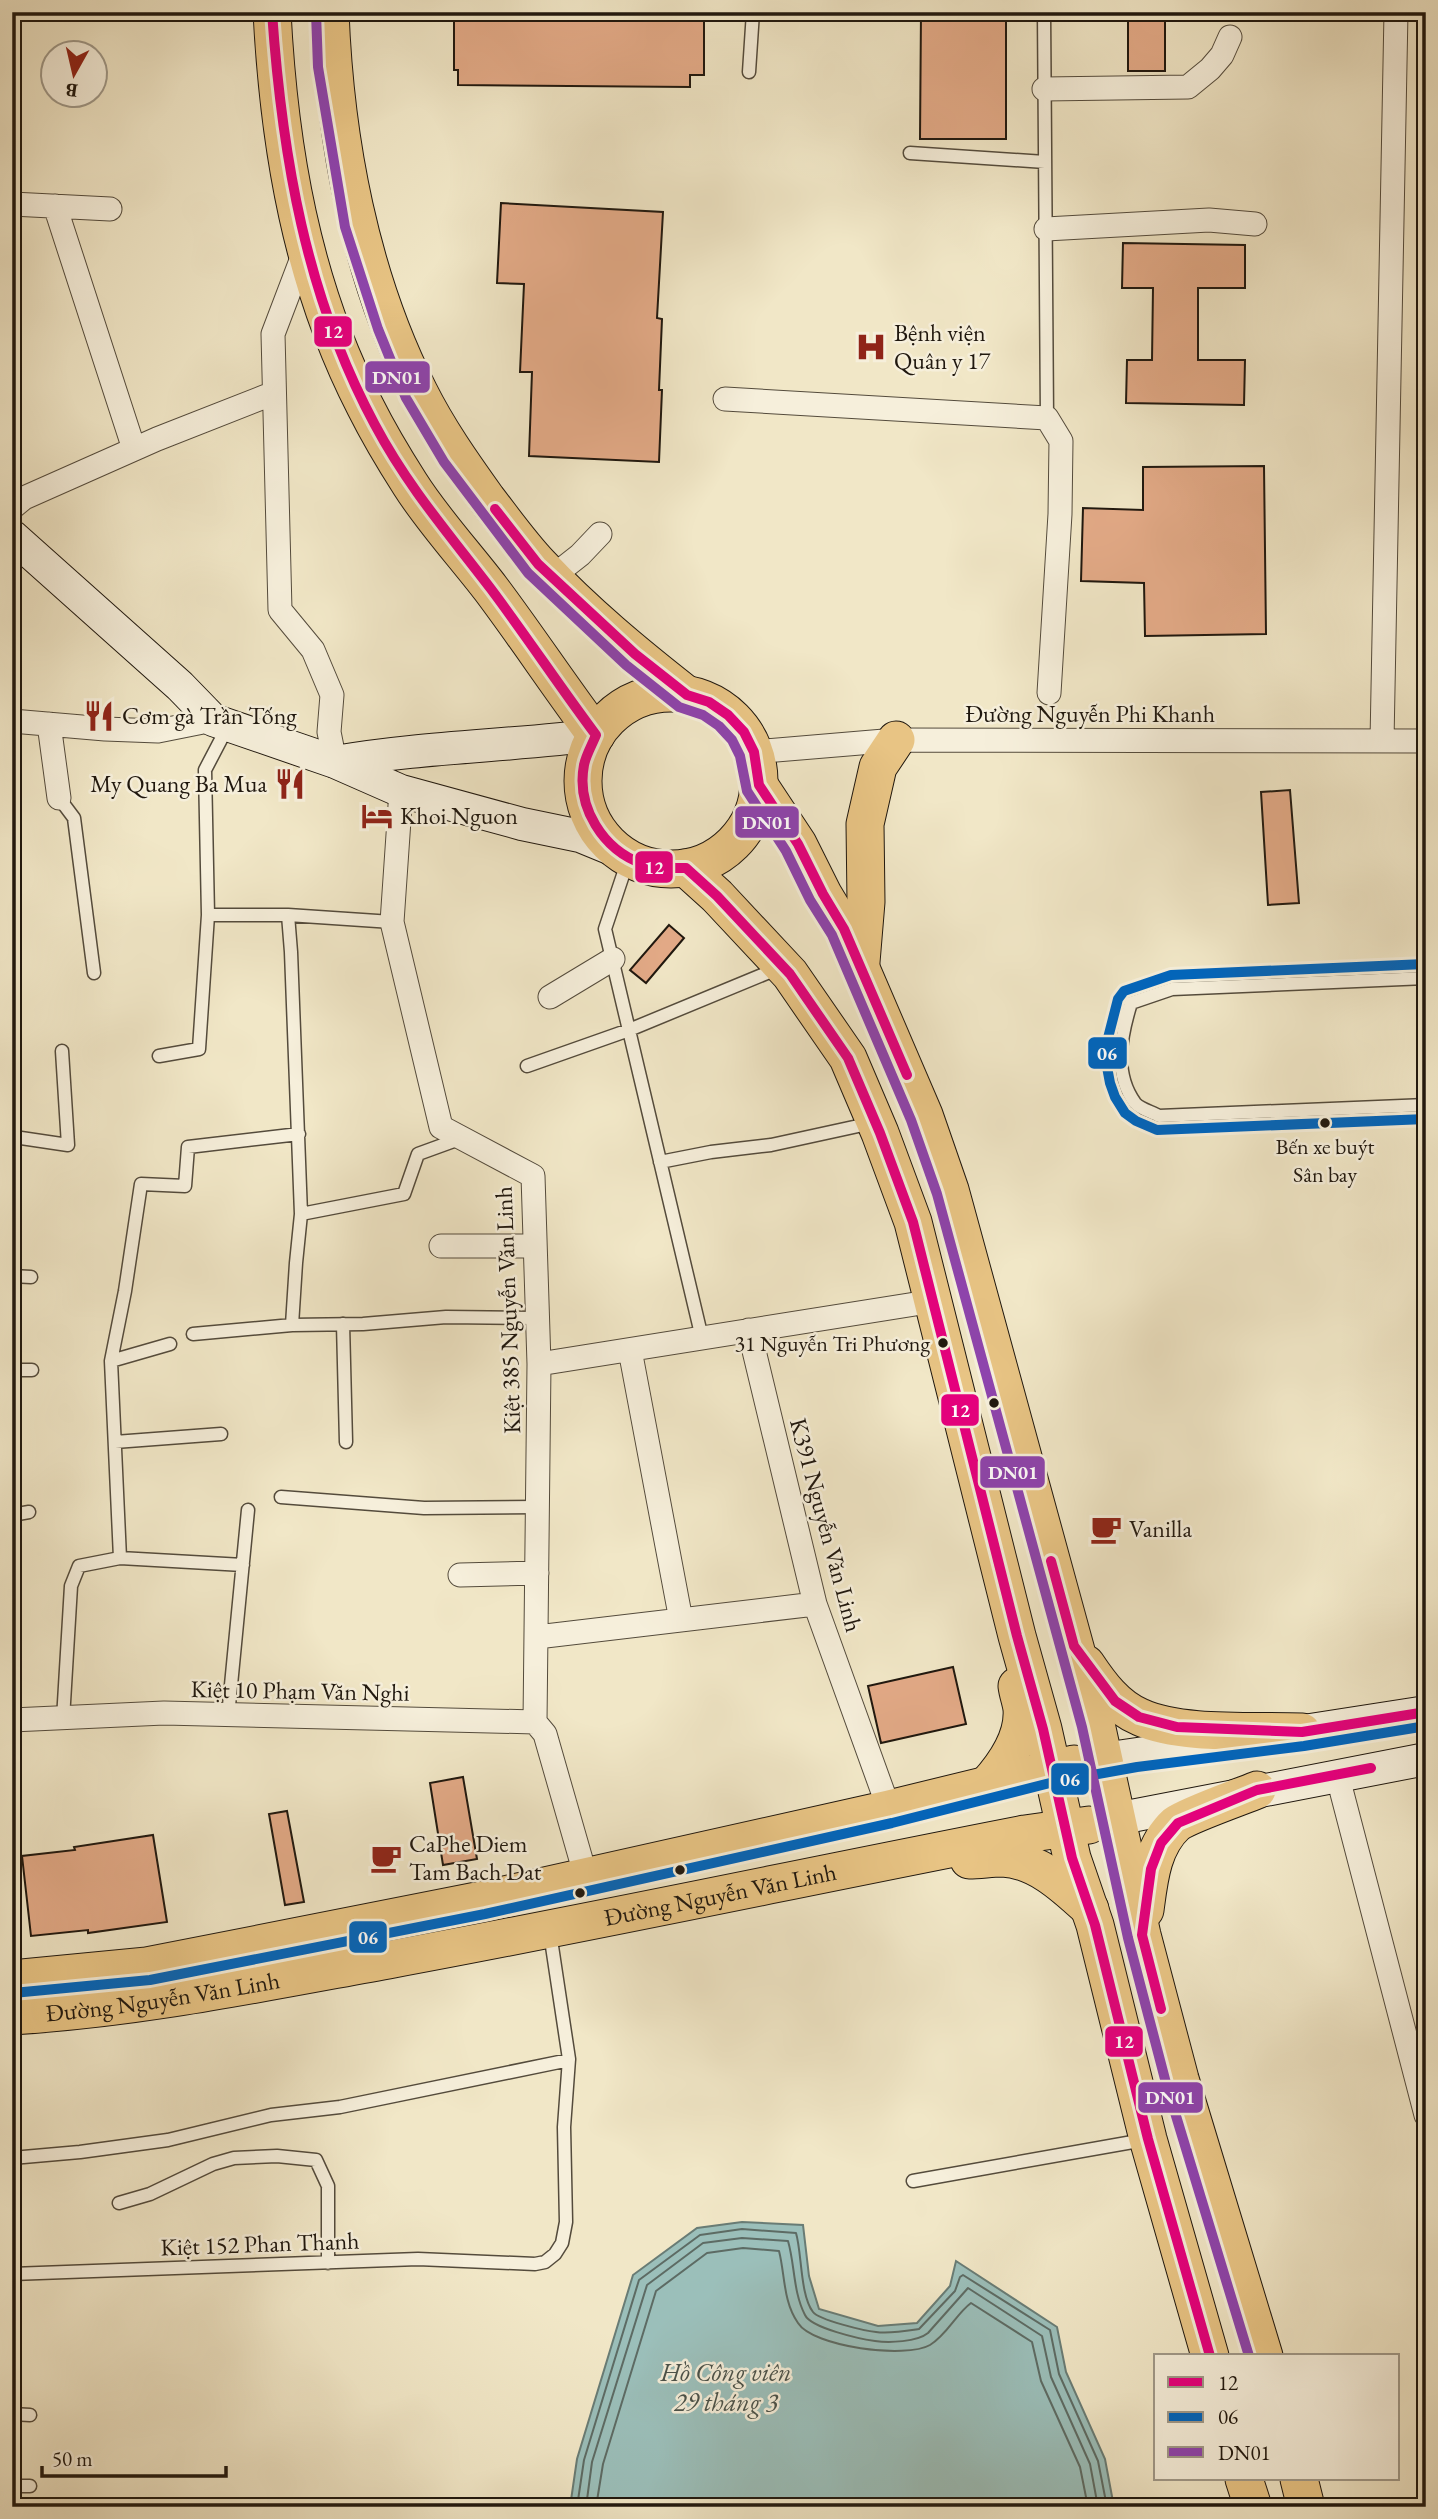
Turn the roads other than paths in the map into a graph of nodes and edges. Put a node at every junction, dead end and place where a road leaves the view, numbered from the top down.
1 (272, 12) edge
2 (330, 12) edge
3 (753, 12) edge
4 (1044, 12) edge
5 (1396, 12) edge
6 (1230, 37) dead end
7 (749, 72) dead end
8 (1045, 89) junction
9 (910, 153) dead end
10 (1045, 162) junction
11 (12, 204) edge
12 (54, 206) junction
13 (110, 209) dead end
14 (1255, 224) dead end
15 (1046, 229) junction
16 (305, 250) junction
17 (274, 393) junction
18 (725, 399) dead end
19 (1047, 418) junction
20 (134, 450) junction
21 (12, 508) edge
22 (600, 534) dead end
23 (18, 551) edge
24 (552, 577) junction
25 (1049, 693) dead end
26 (687, 695) junction
27 (12, 721) edge
28 (221, 723) junction
29 (49, 724) junction
30 (596, 735) junction
31 (896, 740) junction
32 (1382, 741) junction
33 (1426, 741) edge
34 (335, 762) junction
35 (757, 768) junction
36 (401, 792) junction
37 (58, 798) joint
38 (624, 855) junction
39 (686, 868) junction
40 (208, 915) junction
41 (288, 915) junction
42 (392, 922) junction
43 (613, 959) junction
44 (860, 966) junction
45 (783, 967) junction
46 (94, 973) dead end
47 (1426, 978) edge
48 (550, 997) dead end
49 (629, 1030) junction
50 (62, 1052) dead end
51 (159, 1056) dead end
52 (527, 1066) dead end
53 (1426, 1105) edge
54 (875, 1122) junction
55 (299, 1134) junction
56 (463, 1138) junction
57 (12, 1141) edge
58 (660, 1162) junction
59 (301, 1214) junction
60 (441, 1246) dead end
61 (535, 1246) junction
62 (12, 1276) edge
63 (31, 1278) dead end
64 (934, 1301) junction
65 (537, 1318) junction
66 (343, 1324) junction
67 (292, 1325) junction
68 (749, 1330) junction
69 (193, 1334) dead end
70 (702, 1338) junction
71 (170, 1344) dead end
72 (630, 1350) junction
73 (111, 1361) junction
74 (539, 1364) junction
75 (12, 1370) edge
76 (32, 1370) dead end
77 (221, 1434) dead end
78 (115, 1442) junction
79 (346, 1442) dead end
80 (281, 1497) dead end
81 (538, 1507) junction
82 (248, 1510) dead end
83 (30, 1512) dead end
84 (12, 1515) edge
85 (120, 1558) junction
86 (243, 1565) junction
87 (537, 1573) junction
88 (460, 1575) dead end
89 (815, 1604) junction
90 (681, 1620) junction
91 (1017, 1636) junction
92 (537, 1637) junction
93 (1074, 1646) junction
94 (1426, 1712) edge
95 (228, 1716) junction
96 (63, 1718) junction
97 (12, 1720) edge
98 (535, 1722) junction
99 (1302, 1732) junction
100 (1103, 1759) junction
101 (1426, 1759) edge
102 (1051, 1768) junction
103 (1337, 1774) junction
104 (987, 1785) junction
105 (1257, 1790) junction
106 (889, 1809) junction
107 (1116, 1819) junction
108 (1065, 1829) junction
109 (880, 1862) junction
110 (586, 1877) junction
111 (494, 1898) junction
112 (1090, 1909) junction
113 (549, 1930) junction
114 (1142, 1935) junction
115 (503, 1939) junction
116 (239, 1949) junction
117 (12, 1979) edge
118 (247, 1986) junction
119 (12, 2017) edge
120 (569, 2060) junction
121 (1426, 2115) edge
122 (1148, 2139) junction
123 (12, 2158) edge
124 (913, 2181) dead end
125 (119, 2203) dead end
126 (328, 2263) junction
127 (12, 2274) edge
128 (1209, 2354) edge
129 (1263, 2354) edge
130 (12, 2414) edge
131 (30, 2416) dead end
132 (1244, 2480) edge
133 (1299, 2480) edge
134 (12, 2486) edge
135 (30, 2486) dead end
136 (1252, 2507) edge
137 (1306, 2507) edge

1 - 16 main road
2 - 24 main road
3 - 7 lane
4 - 8 lane
5 - 32 street
6 - 8 street
8 - 10 lane
9 - 10 lane
10 - 15 lane
11 - 12 street
12 - 13 street
12 - 20 street
14 - 15 street
15 - 19 lane
16 - 17 street
16 - 30 main road
17 - 20 street
17 - 34 street
18 - 19 street
19 - 25 street
20 - 21 street
22 - 24 street
23 - 28 street
24 - 26 main road
26 - 30 main road
26 - 35 main road
27 - 29 street
28 - 29 street
28 - 34 street
28 - 40 lane
29 - 37 street
30 - 34 street
30 - 38 main road
31 - 32 street, Đường Nguyễn Phi Khanh
31 - 35 street, Đường Nguyễn Phi Khanh
31 - 44 main road
32 - 33 street, Đường Nguyễn Phi Khanh
34 - 36 street
35 - 39 main road
35 - 44 main road
36 - 38 street
36 - 42 street, Kiệt 385 Nguyễn Văn Linh
37 - 46 lane
38 - 39 main road
38 - 43 lane
39 - 45 main road
40 - 41 lane
40 - 51 lane
41 - 42 lane
41 - 55 lane
42 - 56 street, Kiệt 385 Nguyễn Văn Linh
43 - 48 street
43 - 49 lane
44 - 93 main road
45 - 49 lane
45 - 54 main road
47 - 53 lane
49 - 52 lane
49 - 58 lane
50 - 57 lane
54 - 58 lane
54 - 64 main road
55 - 59 lane
55 - 73 lane
56 - 59 lane
56 - 61 street, Kiệt 385 Nguyễn Văn Linh
58 - 70 lane
59 - 67 lane
60 - 61 street
61 - 65 street, Kiệt 385 Nguyễn Văn Linh
62 - 63 lane
64 - 68 street
64 - 91 main road
65 - 66 lane
65 - 74 street, Kiệt 385 Nguyễn Văn Linh
66 - 67 lane
66 - 79 lane
67 - 69 lane
68 - 70 street
68 - 89 street, K391 Nguyễn Văn Linh
70 - 72 street
71 - 73 lane
72 - 74 street
72 - 90 street
73 - 78 lane
74 - 81 street, Kiệt 385 Nguyễn Văn Linh
75 - 76 lane
77 - 78 lane
78 - 85 lane
80 - 81 lane
81 - 87 street, Kiệt 385 Nguyễn Văn Linh
82 - 86 lane
83 - 84 lane
85 - 86 lane
85 - 96 lane
86 - 95 lane
87 - 88 street
87 - 92 street, Kiệt 385 Nguyễn Văn Linh
89 - 90 street
89 - 106 street, K391 Nguyễn Văn Linh
90 - 92 street
91 - 102 main road
91 - 104 main road
92 - 98 street, Kiệt 385 Nguyễn Văn Linh
93 - 99 main road
93 - 100 main road
94 - 99 street, Đường Nguyễn Văn Linh
95 - 96 street, Kiệt 10 Phạm Văn Nghi
95 - 98 street, Kiệt 10 Phạm Văn Nghi
96 - 97 street, Kiệt 10 Phạm Văn Nghi
98 - 110 street, Kiệt 385 Nguyễn Văn Linh
99 - 100 street, Đường Nguyễn Văn Linh
100 - 102 main road, Đường Nguyễn Văn Linh
100 - 107 main road
101 - 103 street, Đường Nguyễn Văn Linh
102 - 104 main road, Đường Nguyễn Văn Linh
102 - 108 main road
103 - 105 street, Đường Nguyễn Văn Linh
103 - 121 street
104 - 106 main road, Đường Nguyễn Văn Linh
105 - 107 street, Đường Nguyễn Văn Linh
105 - 114 main road
106 - 110 main road, Đường Nguyễn Văn Linh
107 - 108 main road, Đường Nguyễn Văn Linh
107 - 114 main road
108 - 109 main road, Đường Nguyễn Văn Linh
108 - 112 main road
109 - 112 main road
109 - 113 main road, Đường Nguyễn Văn Linh
110 - 111 main road, Đường Nguyễn Văn Linh
111 - 115 main road
111 - 116 main road, Đường Nguyễn Văn Linh
112 - 122 main road
113 - 115 main road, Đường Nguyễn Văn Linh
113 - 120 lane, Kiệt 152 Phan Thanh
114 - 129 main road
115 - 118 main road, Đường Nguyễn Văn Linh
116 - 117 main road, Đường Nguyễn Văn Linh
116 - 118 main road
118 - 119 main road, Đường Nguyễn Văn Linh
120 - 123 lane
120 - 126 lane, Kiệt 152 Phan Thanh
122 - 124 lane
122 - 128 main road
125 - 126 lane
126 - 127 lane, Kiệt 152 Phan Thanh
130 - 131 lane
132 - 136 main road
133 - 137 main road
134 - 135 lane

